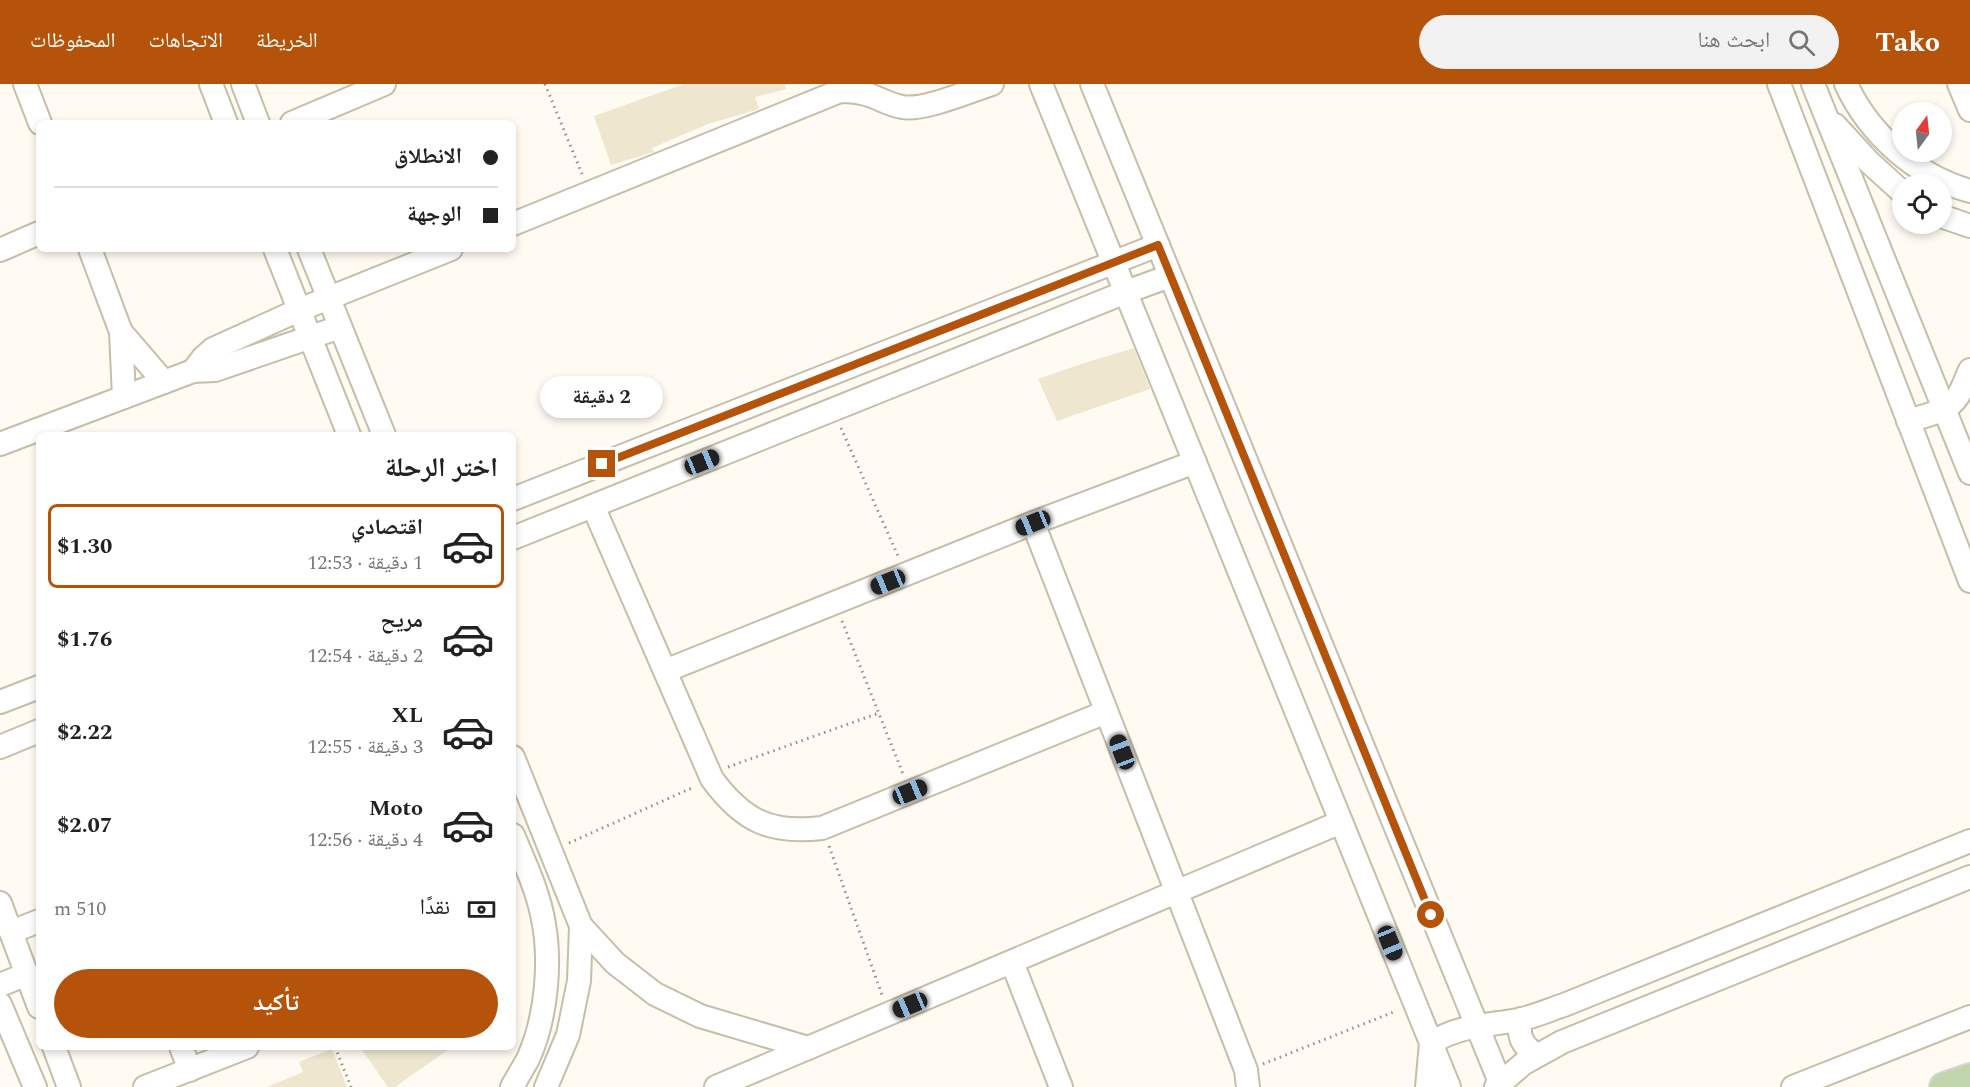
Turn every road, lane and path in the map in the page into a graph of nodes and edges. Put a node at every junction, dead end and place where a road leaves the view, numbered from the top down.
1 (25, 84) edge
2 (210, 84) edge
3 (243, 84) edge
4 (384, 84) edge
5 (545, 84) edge
6 (992, 84) edge
7 (1041, 84) edge
8 (1092, 84) edge
9 (1779, 84) edge
10 (1813, 84) edge
11 (1846, 84) edge
12 (1959, 84) edge
13 (838, 87) edge
14 (1970, 110) edge
15 (1826, 115) junction
16 (39, 120) edge
17 (225, 120) edge
18 (257, 120) edge
19 (299, 120) edge
20 (1794, 122) junction
21 (1892, 183) edge
22 (1970, 191) edge
23 (590, 194) junction
24 (1952, 220) edge
25 (516, 223) edge
26 (1970, 226) edge
27 (36, 234) edge
28 (1158, 245) junction
29 (0, 250) edge
30 (91, 252) edge
31 (276, 252) edge
32 (310, 252) edge
33 (443, 252) edge
34 (1114, 263) junction
35 (1170, 276) junction
36 (1126, 292) junction
37 (328, 298) junction
38 (299, 310) junction
39 (340, 327) junction
40 (121, 332) junction
41 (311, 338) junction
42 (1970, 370) edge
43 (193, 371) junction
44 (164, 382) junction
45 (124, 396) junction
46 (1944, 409) junction
47 (833, 410) junction
48 (1908, 421) junction
49 (348, 432) edge
50 (383, 432) edge
51 (0, 444) edge
52 (1195, 462) junction
53 (1970, 473) edge
54 (516, 498) edge
55 (593, 506) junction
56 (1033, 523) junction
57 (516, 537) edge
58 (906, 574) junction
59 (1970, 581) edge
60 (835, 603) junction
61 (665, 671) junction
62 (36, 688) edge
63 (0, 702) edge
64 (1106, 712) junction
65 (879, 713) junction
66 (36, 732) edge
67 (0, 747) edge
68 (516, 764) edge
69 (711, 777) junction
70 (910, 792) junction
71 (1341, 822) junction
72 (822, 828) junction
73 (1970, 841) edge
74 (516, 843) edge
75 (551, 851) junction
76 (1970, 878) edge
77 (1177, 892) junction
78 (0, 903) edge
79 (36, 922) edge
80 (581, 926) junction
81 (11, 932) junction
82 (1012, 962) junction
83 (27, 974) junction
84 (0, 985) edge
85 (36, 999) edge
86 (0, 1004) edge
87 (1415, 1004) junction
88 (889, 1014) junction
89 (1970, 1017) edge
90 (1521, 1019) junction
91 (1476, 1025) junction
92 (1431, 1042) junction
93 (808, 1048) junction
94 (55, 1050) edge
95 (182, 1050) edge
96 (239, 1050) edge
97 (336, 1050) edge
98 (1538, 1055) junction
99 (189, 1070) junction
100 (1970, 1078) edge
101 (1247, 1079) edge
102 (1500, 1086) edge
103 (35, 1087) edge
104 (69, 1087) edge
105 (145, 1087) edge
106 (351, 1087) edge
107 (512, 1087) edge
108 (546, 1087) edge
109 (716, 1087) edge
110 (1061, 1087) edge
111 (1427, 1087) edge
112 (1449, 1087) edge
113 (1793, 1087) edge
114 (1944, 1087) edge

1 - 16 street
2 - 17 street
3 - 18 street
4 - 19 street
5 - 23 path
6 - 13 street
7 - 34 street
8 - 28 street
9 - 20 street
10 - 15 street
11 - 22 street
12 - 14 street
13 - 23 street
15 - 20 street
15 - 21 street
15 - 46 street
20 - 48 street
23 - 25 street
24 - 26 street
27 - 29 street
28 - 34 street
28 - 35 street
30 - 40 street
31 - 38 street
32 - 37 street
33 - 37 street
34 - 36 street
34 - 54 street
35 - 36 street
35 - 91 street
36 - 47 street
36 - 52 street
37 - 38 street
37 - 39 street
38 - 41 street
38 - 43 street
39 - 41 street
39 - 50 street
40 - 44 street
40 - 45 street
41 - 43 street
41 - 49 street
42 - 46 street
43 - 44 street
44 - 45 street
45 - 51 street
46 - 48 street
46 - 53 street
47 - 55 street
47 - 58 path
48 - 59 street
52 - 56 street
52 - 71 street
55 - 57 street
55 - 61 street
56 - 58 street
56 - 64 street
58 - 60 street
60 - 61 street
60 - 65 path
61 - 69 street
62 - 63 street
64 - 70 street
64 - 77 street
65 - 69 path
65 - 70 path
66 - 67 street
68 - 75 street
69 - 72 street
69 - 75 path
70 - 72 street
71 - 77 street
71 - 87 street
72 - 88 path
73 - 90 street
74 - 107 street
75 - 80 street
76 - 98 street
77 - 82 street
77 - 101 street
78 - 81 street
79 - 81 street
80 - 93 street
80 - 108 street
81 - 83 street
82 - 88 street
82 - 110 street
83 - 84 street
83 - 85 street
86 - 103 street
87 - 92 street
87 - 101 path
88 - 93 street
89 - 113 street
90 - 91 street
90 - 98 street
91 - 92 street
91 - 102 street
92 - 111 street
92 - 112 street
93 - 109 street
94 - 104 street
95 - 99 street
96 - 99 street
97 - 106 path
98 - 102 street
99 - 105 street
100 - 114 main road

